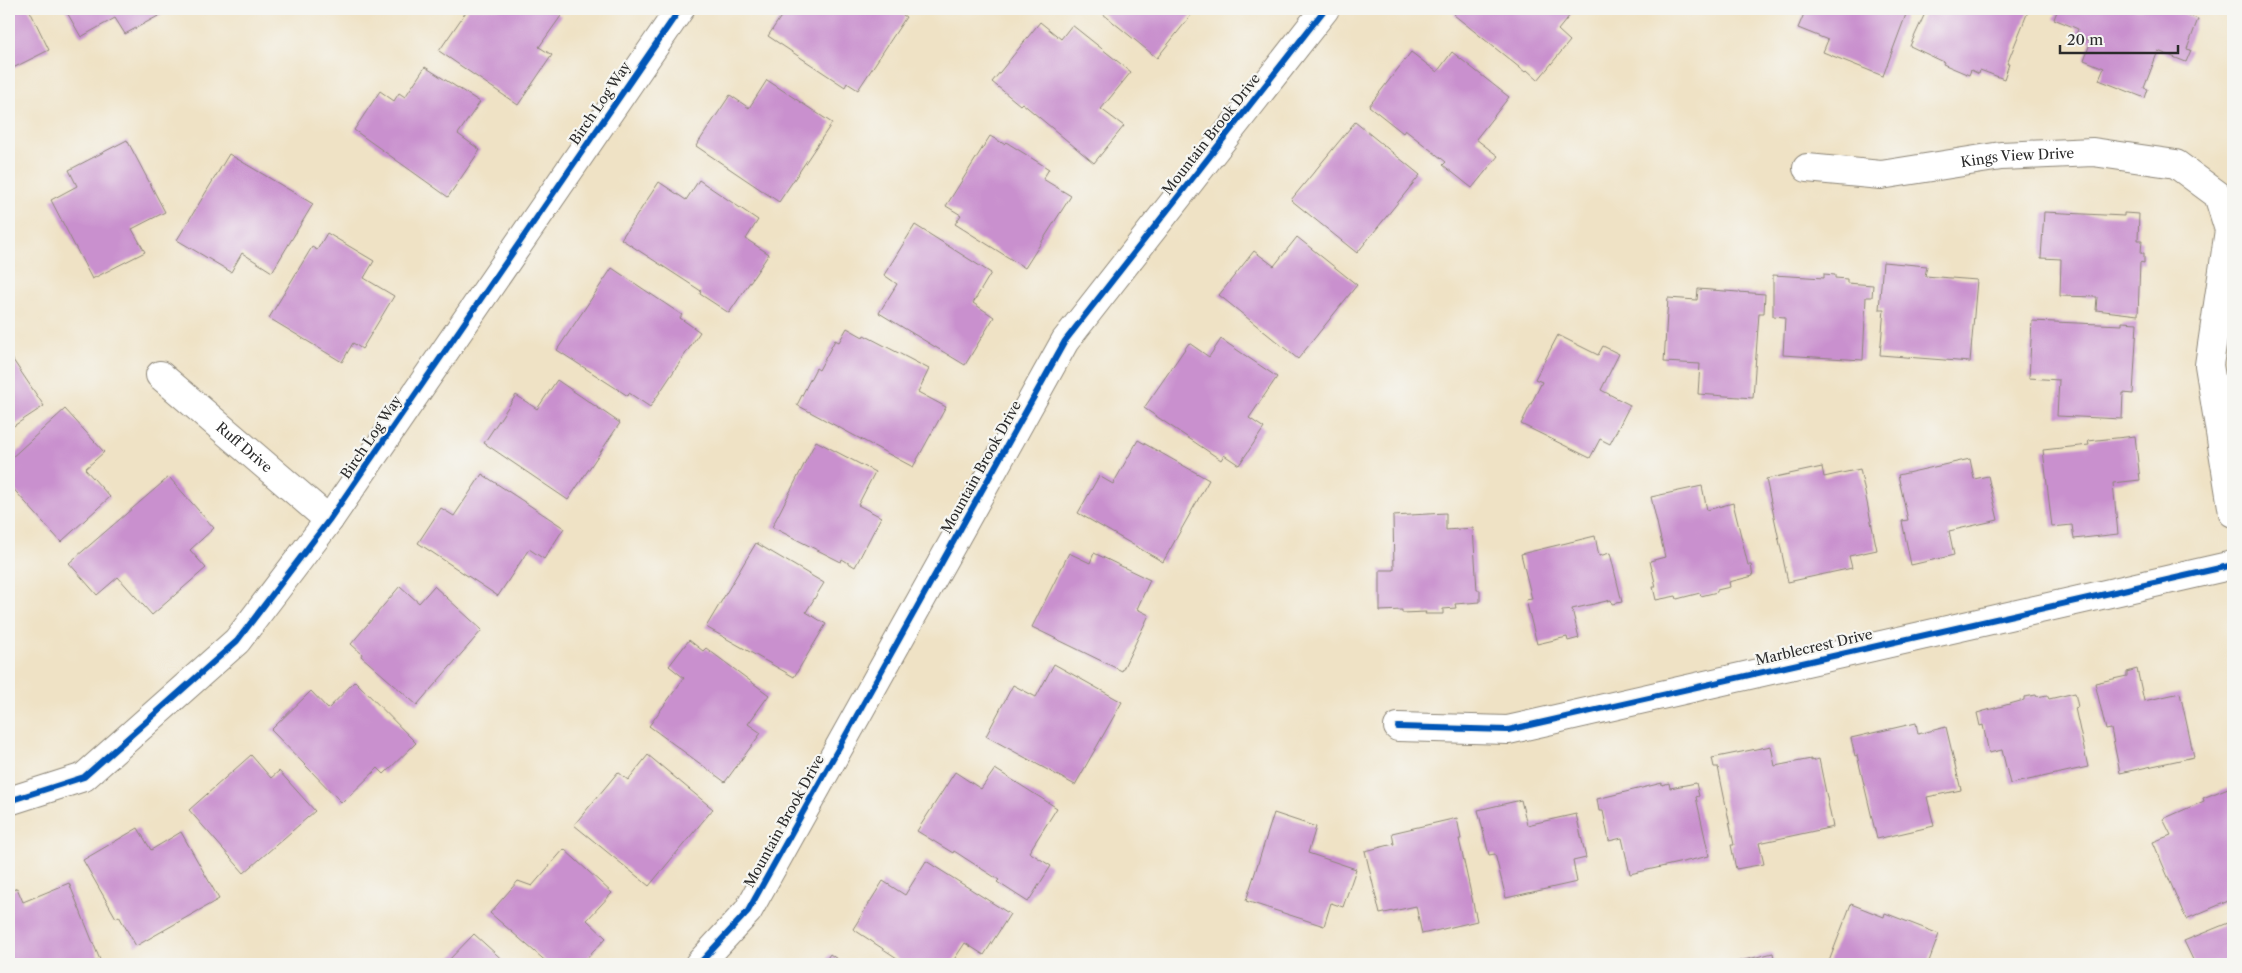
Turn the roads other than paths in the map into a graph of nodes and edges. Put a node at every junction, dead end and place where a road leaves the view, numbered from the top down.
1 (680, 9) edge
2 (1325, 9) edge
3 (1807, 168) dead end
4 (160, 375) dead end
5 (2233, 513) edge
6 (329, 520) junction
7 (2233, 565) edge
8 (1398, 727) dead end
9 (9, 801) edge
10 (699, 964) edge

1 - 6 street, Birch Log Way
2 - 10 street, Mountain Brook Drive
3 - 5 street, Kings View Drive
4 - 6 street, Ruff Drive
6 - 9 street, Birch Log Way
7 - 8 street, Marblecrest Drive

